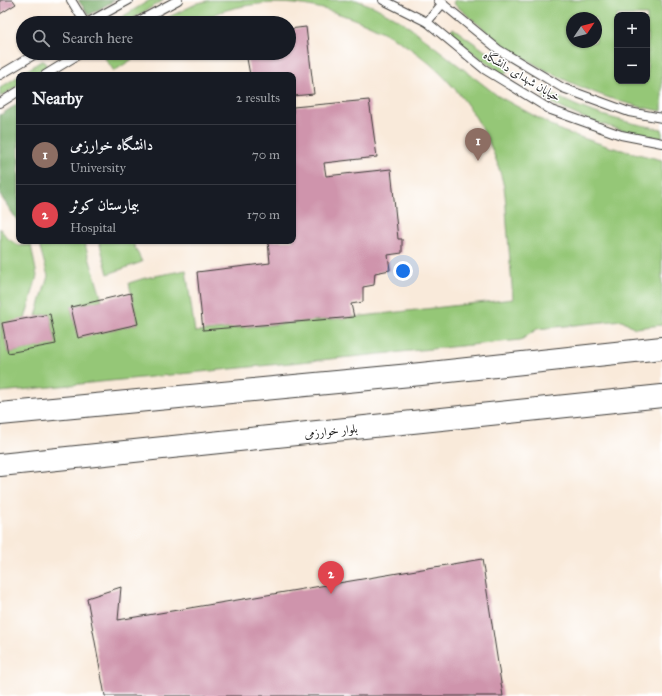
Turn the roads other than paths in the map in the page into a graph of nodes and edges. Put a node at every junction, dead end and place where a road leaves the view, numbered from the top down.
1 (71, 0) edge
2 (129, 0) edge
3 (178, 0) edge
4 (383, 0) edge
5 (440, 1) edge
6 (81, 16) edge
7 (99, 16) edge
8 (148, 16) edge
9 (427, 22) junction
10 (25, 60) edge
11 (70, 60) edge
12 (50, 72) edge
13 (0, 75) edge
14 (16, 93) edge
15 (0, 102) edge
16 (662, 118) edge
17 (662, 143) edge
18 (662, 348) edge
19 (662, 396) edge
20 (0, 414) edge
21 (0, 465) edge

1 - 6 lane
2 - 7 lane
3 - 8 lane
4 - 9 lane, خیابان شهدای دانشگاه
5 - 9 lane
5 - 16 lane, خیابان شهدای دانشگاه
9 - 17 lane, خیابان شهدای دانشگاه
10 - 13 lane
11 - 12 lane
14 - 15 lane
18 - 20 main road
19 - 21 main road, بلوار خوارزمی

